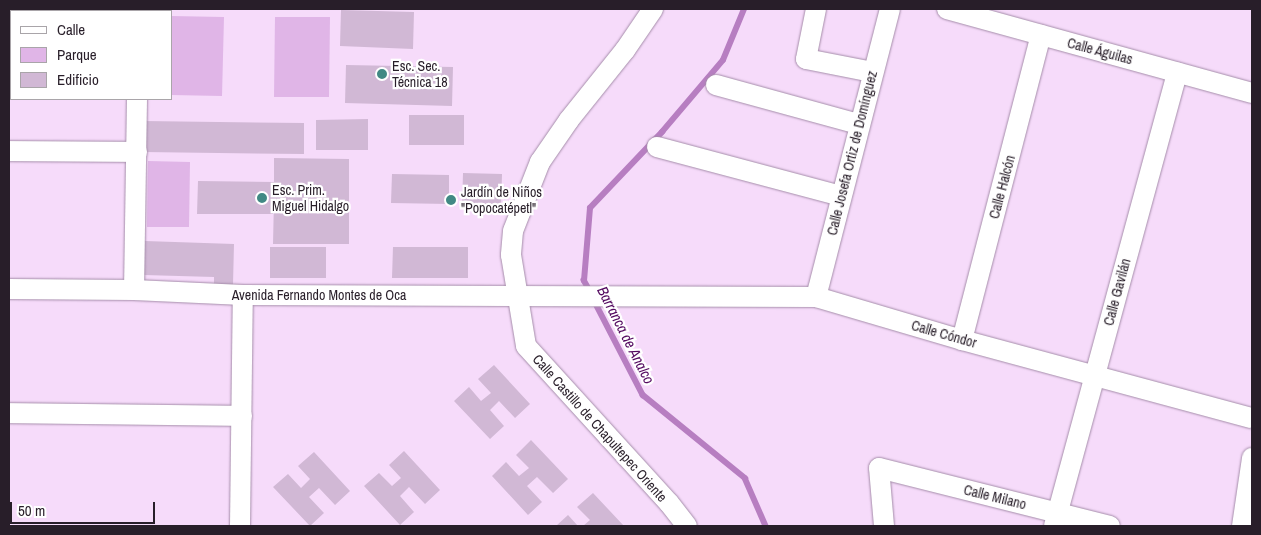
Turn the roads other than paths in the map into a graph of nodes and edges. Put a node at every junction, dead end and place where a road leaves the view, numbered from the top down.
1 (653, 9) edge
2 (816, 9) edge
3 (890, 9) edge
4 (948, 9) edge
5 (1041, 35) junction
6 (872, 72) junction
7 (1177, 72) junction
8 (716, 85) dead end
9 (1252, 93) edge
10 (138, 100) edge
11 (859, 124) junction
12 (657, 147) dead end
13 (9, 151) edge
14 (137, 152) junction
15 (842, 196) junction
16 (9, 289) edge
17 (134, 290) junction
18 (243, 295) junction
19 (518, 296) junction
20 (816, 297) junction
21 (629, 298) joint
22 (962, 340) junction
23 (1095, 376) junction
24 (9, 413) edge
25 (242, 416) junction
26 (1252, 418) edge
27 (1252, 458) edge
28 (1250, 486) edge
29 (1055, 519) edge
30 (240, 526) edge
31 (687, 526) edge
32 (884, 526) edge
33 (1110, 526) edge
34 (1242, 526) edge

1 - 19 street, Calle Castillo de Chapultepec Oriente
2 - 6 street
3 - 6 street, Calle Josefa Ortiz de Domínguez
4 - 5 street, Calle Águilas
5 - 7 street, Calle Águilas
5 - 22 street, Calle Halcón
6 - 11 street, Calle Josefa Ortiz de Domínguez
7 - 9 street, Calle Águilas
7 - 23 street, Calle Gavilán
8 - 11 street
10 - 14 street
11 - 15 street, Calle Josefa Ortiz de Domínguez
12 - 15 street
13 - 14 street
14 - 17 street
15 - 20 street, Calle Josefa Ortiz de Domínguez
16 - 17 street, Avenida Fernando Montes de Oca
17 - 18 street, Avenida Fernando Montes de Oca
18 - 19 street, Avenida Fernando Montes de Oca
18 - 25 street
19 - 21 street, Avenida Fernando Montes de Oca
19 - 31 street, Calle Castillo de Chapultepec Oriente
20 - 21 street, Calle Cóndor
20 - 22 street, Calle Cóndor
22 - 23 street, Calle Cóndor
23 - 26 street, Calle Cóndor
23 - 29 street, Calle Gavilán
24 - 25 street
25 - 30 street
27 - 28 street
28 - 34 street
29 - 32 street, Calle Milano
29 - 33 street, Calle Milano

